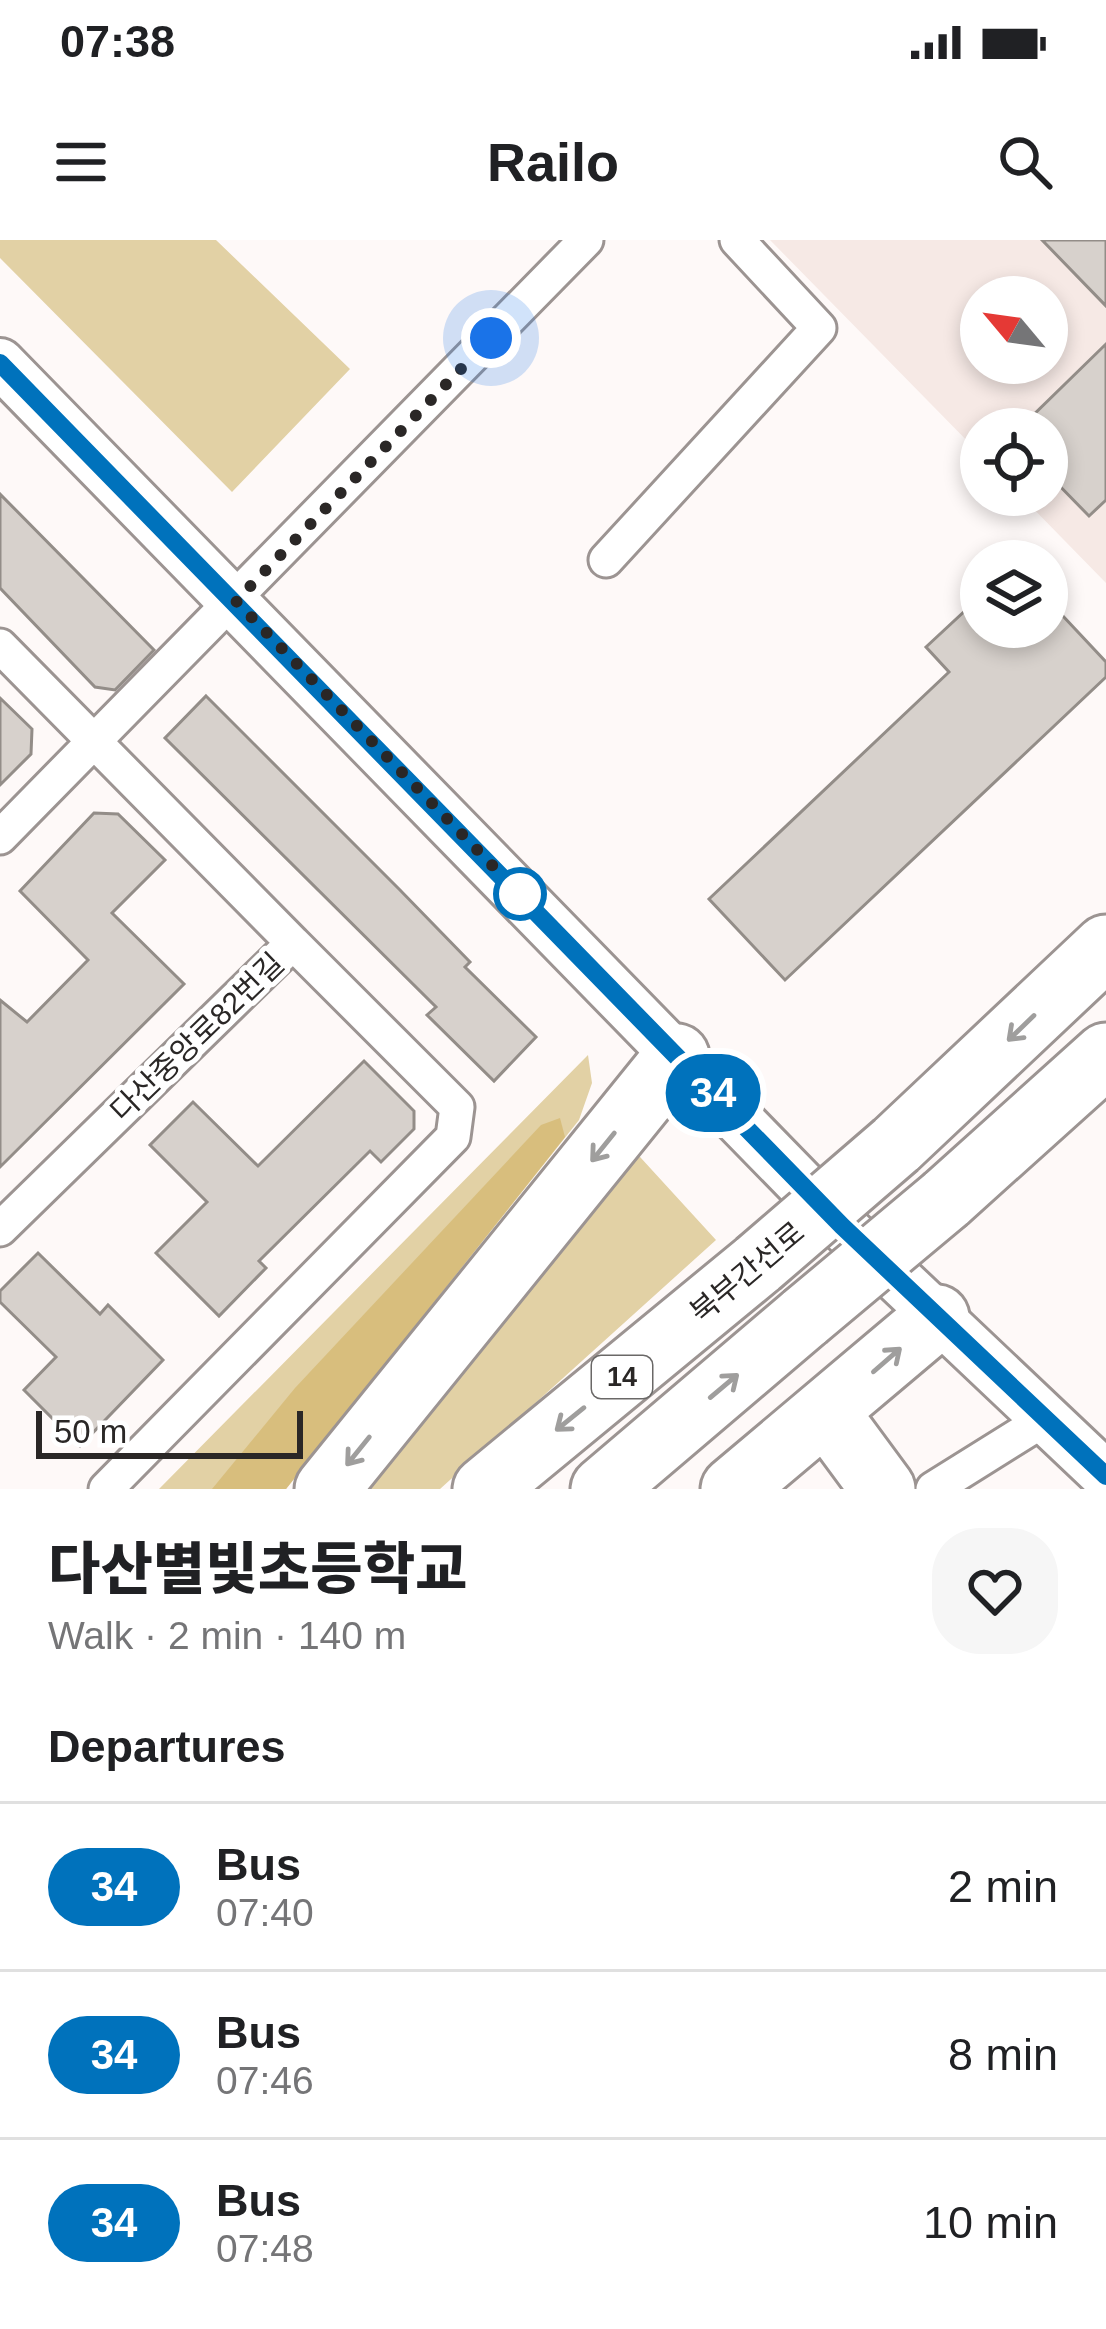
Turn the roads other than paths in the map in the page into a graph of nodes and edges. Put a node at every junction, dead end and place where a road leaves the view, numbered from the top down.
1 (586, 240) edge
2 (736, 240) edge
3 (0, 363) edge
4 (606, 560) dead end
5 (236, 601) junction
6 (0, 646) edge
7 (93, 741) junction
8 (0, 837) edge
9 (293, 943) junction
10 (1106, 947) edge
11 (1106, 1055) edge
12 (677, 1056) junction
13 (0, 1229) edge
14 (937, 1317) junction
15 (826, 1413) junction
16 (1045, 1419) junction
17 (1106, 1476) edge
18 (106, 1489) edge
19 (327, 1489) edge
20 (485, 1489) edge
21 (603, 1489) edge
22 (733, 1489) edge
23 (883, 1489) edge
24 (933, 1489) edge

1 - 5 street
2 - 4 street
3 - 5 street
5 - 7 street
5 - 12 street
6 - 7 street, 다산중앙로82번길
7 - 8 street
7 - 9 street, 다산중앙로82번길
9 - 13 street, 다산중앙로82번길
9 - 18 street
10 -> 20 highway, 북부간선로 / 14, bridge
21 -> 11 highway, 14, bridge
12 - 14 street
12 -> 19 highway
15 -> 14 highway
14 - 16 street
15 - 22 highway
15 - 23 highway
16 - 17 street
16 - 24 street

